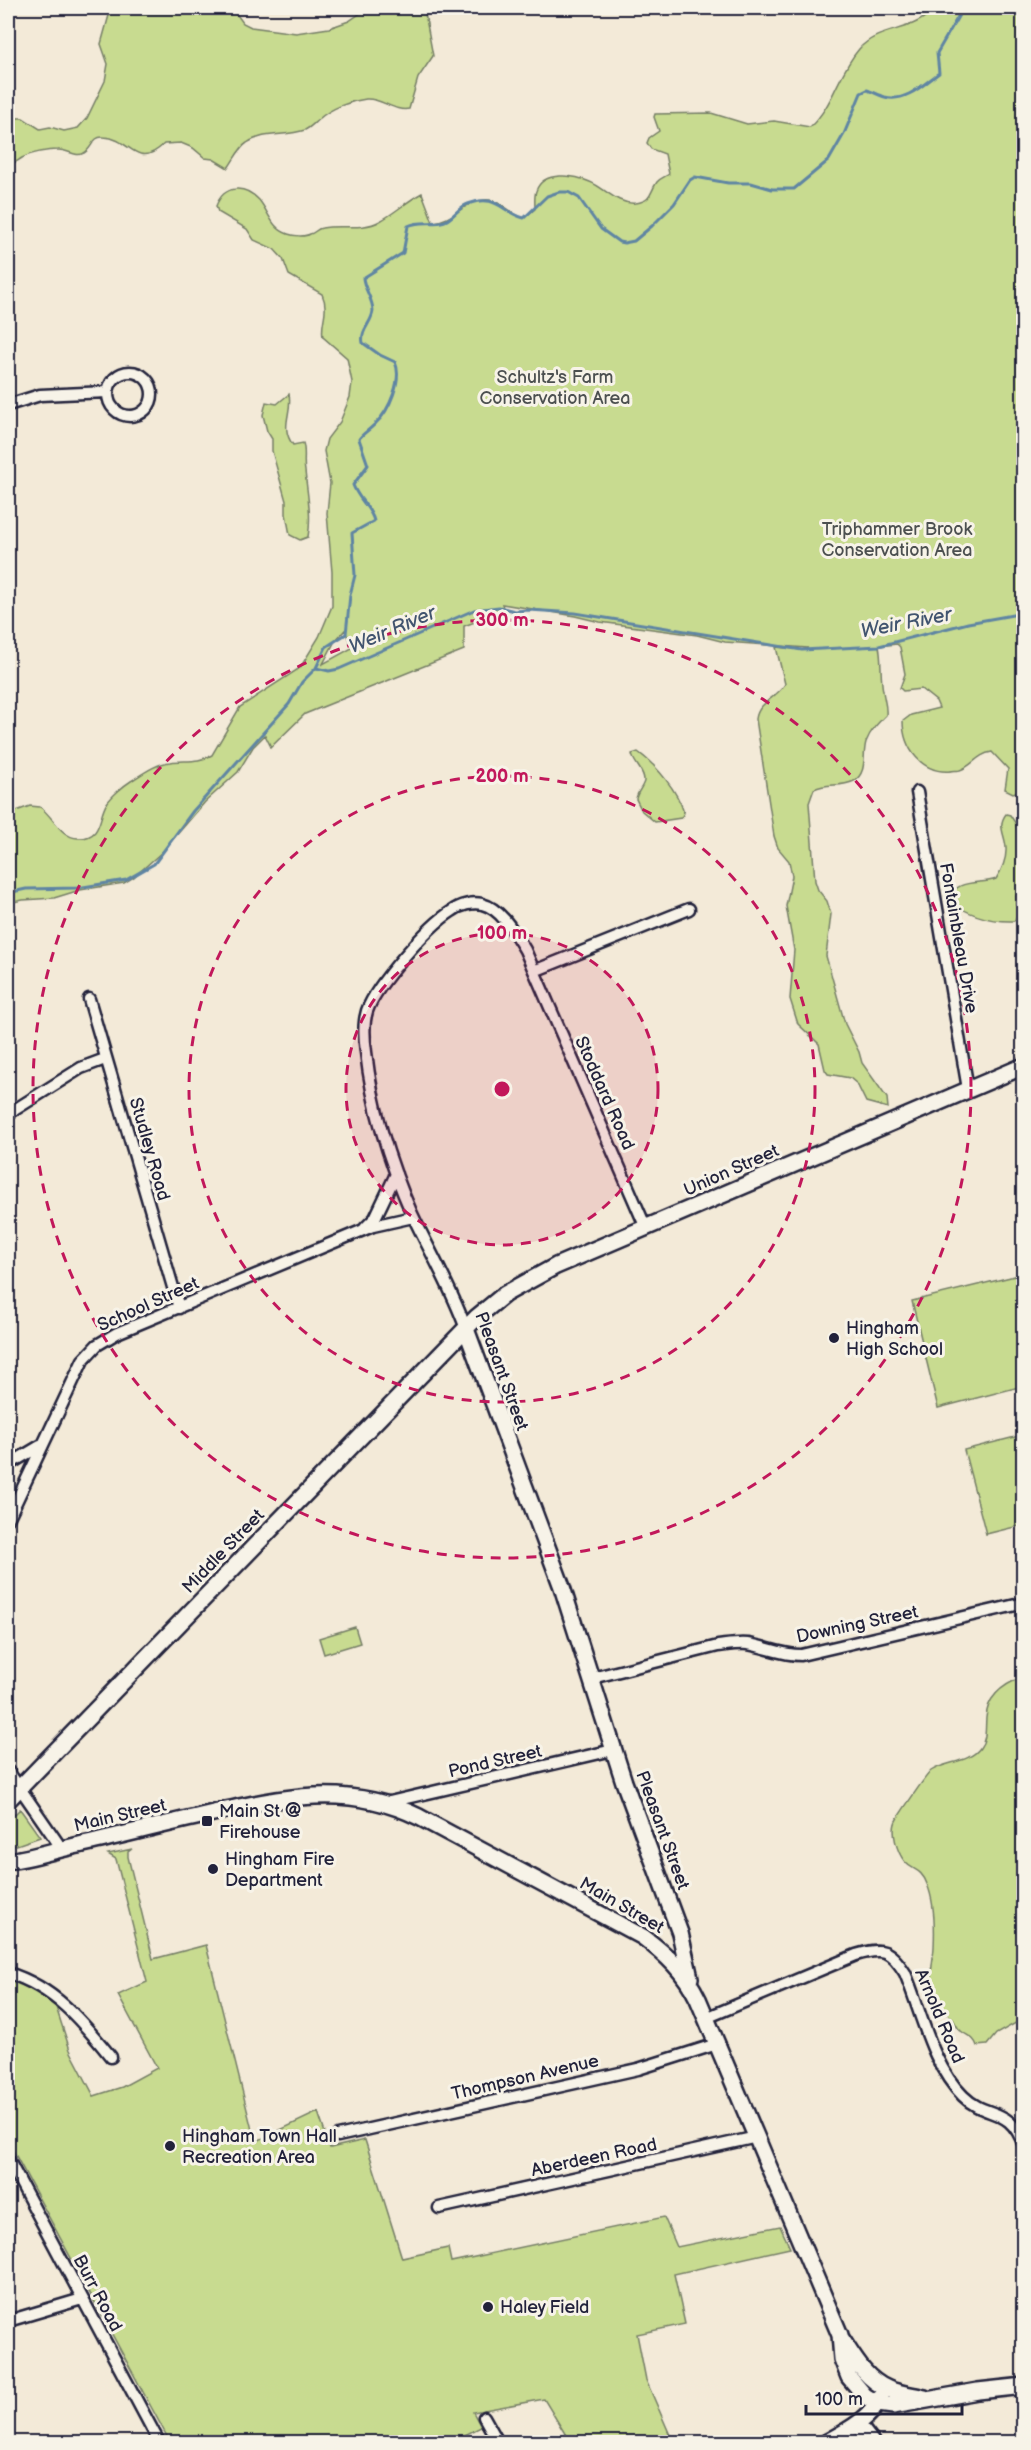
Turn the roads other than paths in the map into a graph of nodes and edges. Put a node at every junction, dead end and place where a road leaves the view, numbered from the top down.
1 (107, 392) junction
2 (8, 405) edge
3 (917, 792) dead end
4 (689, 909) dead end
5 (534, 971) junction
6 (89, 999) dead end
7 (105, 1059) junction
8 (1023, 1066) edge
9 (968, 1089) junction
10 (8, 1114) edge
11 (396, 1174) junction
12 (413, 1217) junction
13 (646, 1228) junction
14 (360, 1232) junction
15 (179, 1308) junction
16 (466, 1329) junction
17 (43, 1444) junction
18 (8, 1465) edge
19 (8, 1519) edge
20 (1023, 1603) edge
21 (592, 1678) junction
22 (613, 1750) junction
23 (8, 1772) edge
24 (20, 1787) junction
25 (8, 1800) edge
26 (384, 1803) junction
27 (62, 1849) junction
28 (8, 1861) edge
29 (8, 1973) edge
30 (691, 1984) junction
31 (706, 2018) junction
32 (717, 2044) junction
33 (111, 2057) dead end
34 (338, 2136) dead end
35 (756, 2137) junction
36 (1023, 2146) edge
37 (8, 2159) edge
38 (439, 2208) dead end
39 (82, 2298) junction
40 (8, 2321) edge
41 (840, 2335) junction
42 (1023, 2386) edge
43 (886, 2387) junction
44 (930, 2399) junction
45 (878, 2404) junction
46 (484, 2417) dead end
47 (857, 2424) junction
48 (159, 2442) edge
49 (498, 2442) edge
50 (827, 2442) edge
51 (871, 2442) edge

1 - 1 street
1 - 2 street
3 - 9 street, Fontainbleau Drive
4 - 5 street
5 - 11 street, Pleasant Street
5 - 13 street, Stoddard Road
6 - 7 street, Studley Road
7 - 10 street
7 - 15 street, Studley Road
8 - 9 street, Union Street
9 - 13 street, Union Street
11 - 12 street, Pleasant Street
11 - 14 street, School Street
12 - 14 street, School Street
12 - 16 street, Pleasant Street
13 - 16 street, Union Street
14 - 15 street, School Street
15 - 17 street, School Street
16 - 21 street, Pleasant Street
16 - 24 street, Middle Street
17 - 18 street
17 - 19 street, School Street
20 - 21 street, Downing Street
21 - 22 street, Pleasant Street
22 - 26 street, Pond Street
22 - 30 street, Pleasant Street
23 - 24 street
24 - 25 street, Middle Street
24 - 27 street
26 - 27 street, Main Street
26 - 30 street, Main Street
27 - 28 street, Main Street
29 - 33 street
30 - 31 street, Main Street
31 - 32 street, Main Street
31 - 36 street, Arnold Road
32 - 34 street, Thompson Avenue
32 - 35 street, Main Street
35 - 38 street, Aberdeen Road
35 - 41 street, Main Street
37 - 39 street, Burr Road
39 - 40 street
39 - 48 street, Burr Road
41 - 43 street
41 - 45 street, Main Street
42 - 44 street
43 - 44 street
43 - 45 street
44 - 45 street
45 - 47 street
46 - 49 street
47 - 50 street
47 - 51 street

